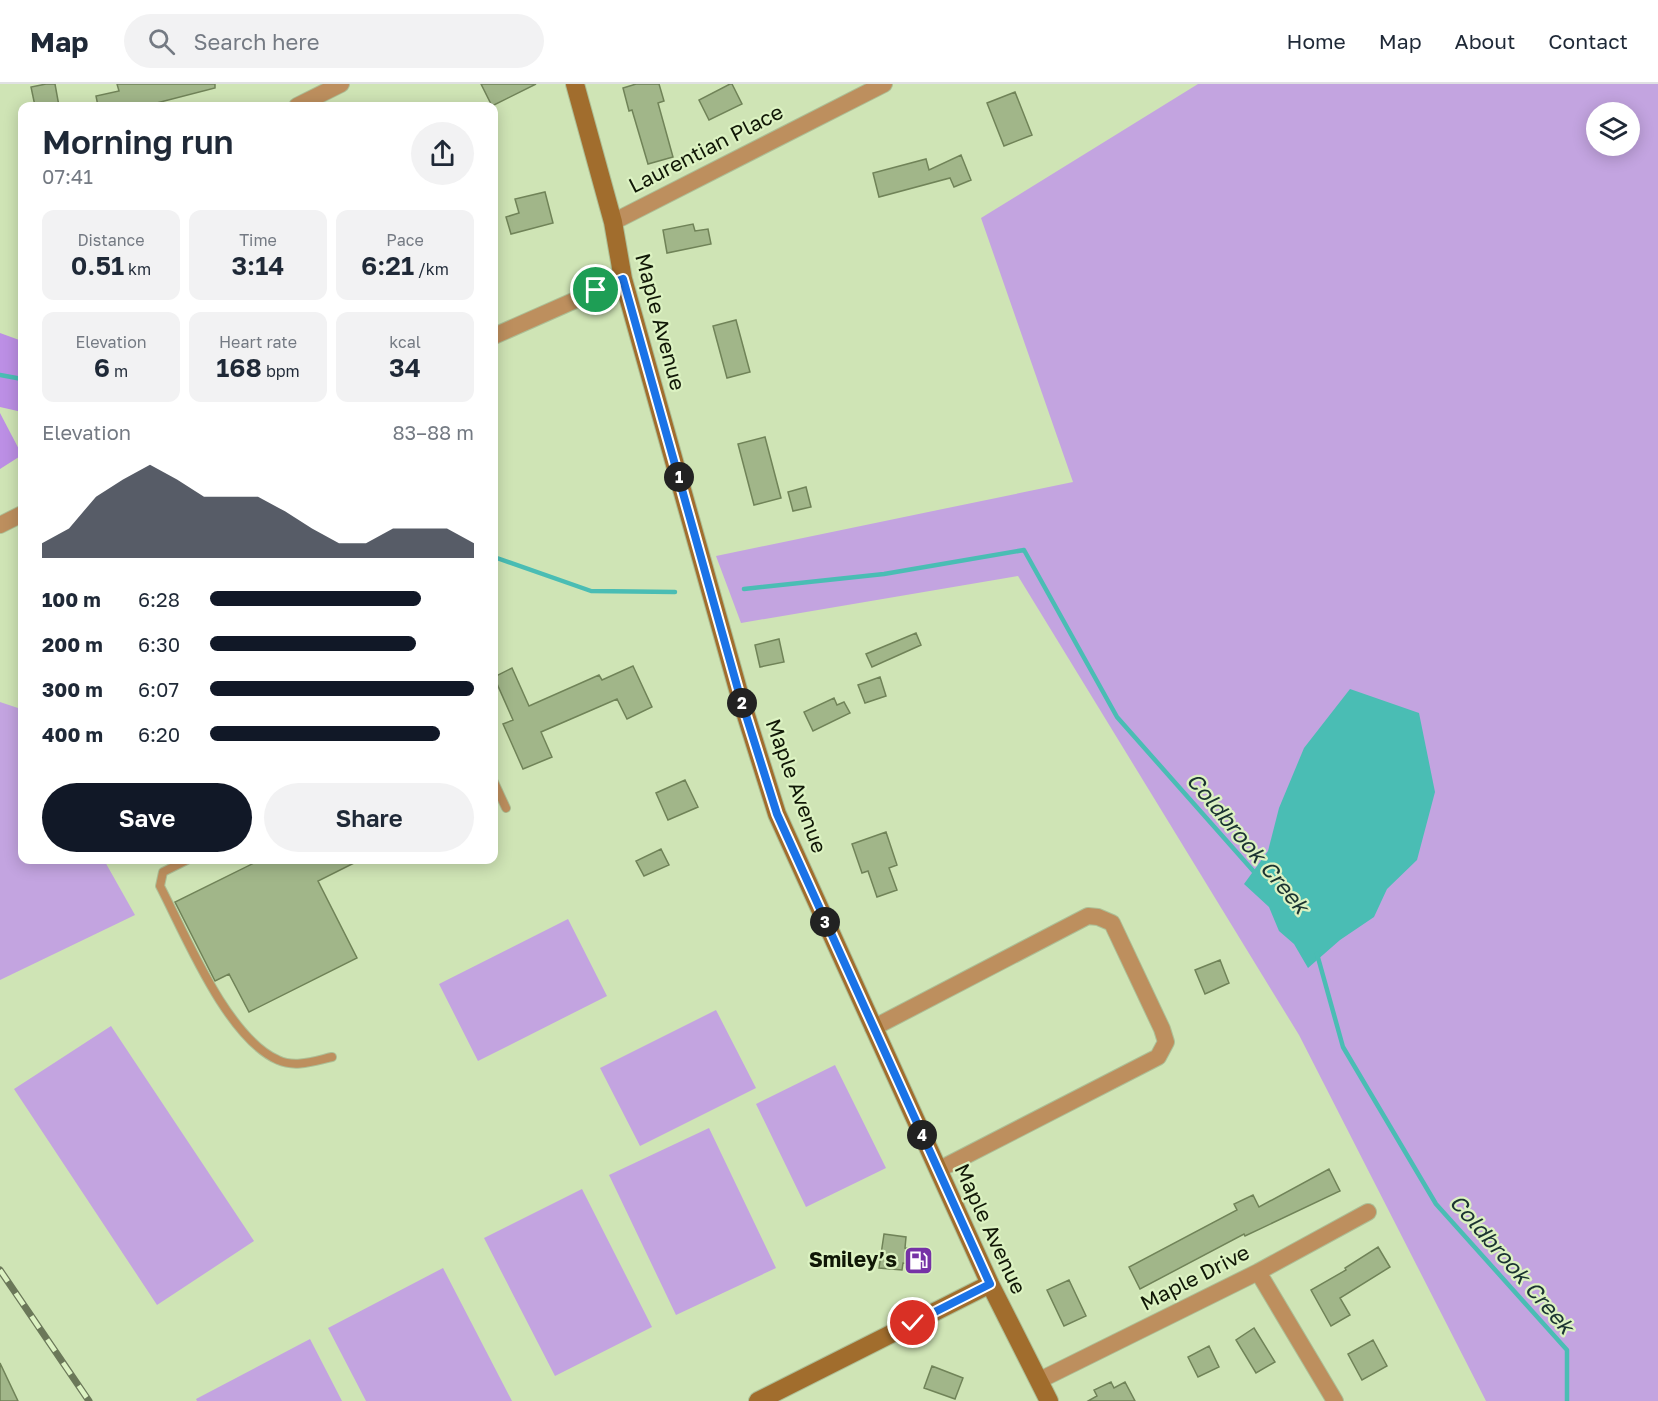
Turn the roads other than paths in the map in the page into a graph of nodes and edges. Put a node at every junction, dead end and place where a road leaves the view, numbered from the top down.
1 (341, 84) edge
2 (575, 84) edge
3 (884, 84) edge
4 (305, 102) edge
5 (613, 222) junction
6 (623, 279) junction
7 (498, 334) edge
8 (18, 515) edge
9 (0, 525) edge
10 (498, 791) edge
11 (506, 808) dead end
12 (179, 864) edge
13 (873, 1028) junction
14 (332, 1057) dead end
15 (938, 1170) junction
16 (1368, 1212) dead end
17 (1258, 1272) junction
18 (990, 1284) junction
19 (1040, 1380) junction
20 (758, 1401) edge
21 (1049, 1401) edge
22 (1335, 1401) edge

1 - 4 street
2 - 5 main road, Maple Avenue
3 - 5 street, Laurentian Place
5 - 6 main road, Maple Avenue
6 - 7 street
6 - 13 main road, Maple Avenue
8 - 9 street
10 - 11 lane
12 - 14 lane
13 - 15 main road, Maple Avenue
13 - 15 street
15 - 18 main road, Maple Avenue
16 - 17 street, Maple Drive
17 - 19 street, Maple Drive
17 - 22 street
18 - 19 main road, Maple Avenue
18 - 20 main road
19 - 21 main road, Maple Avenue

